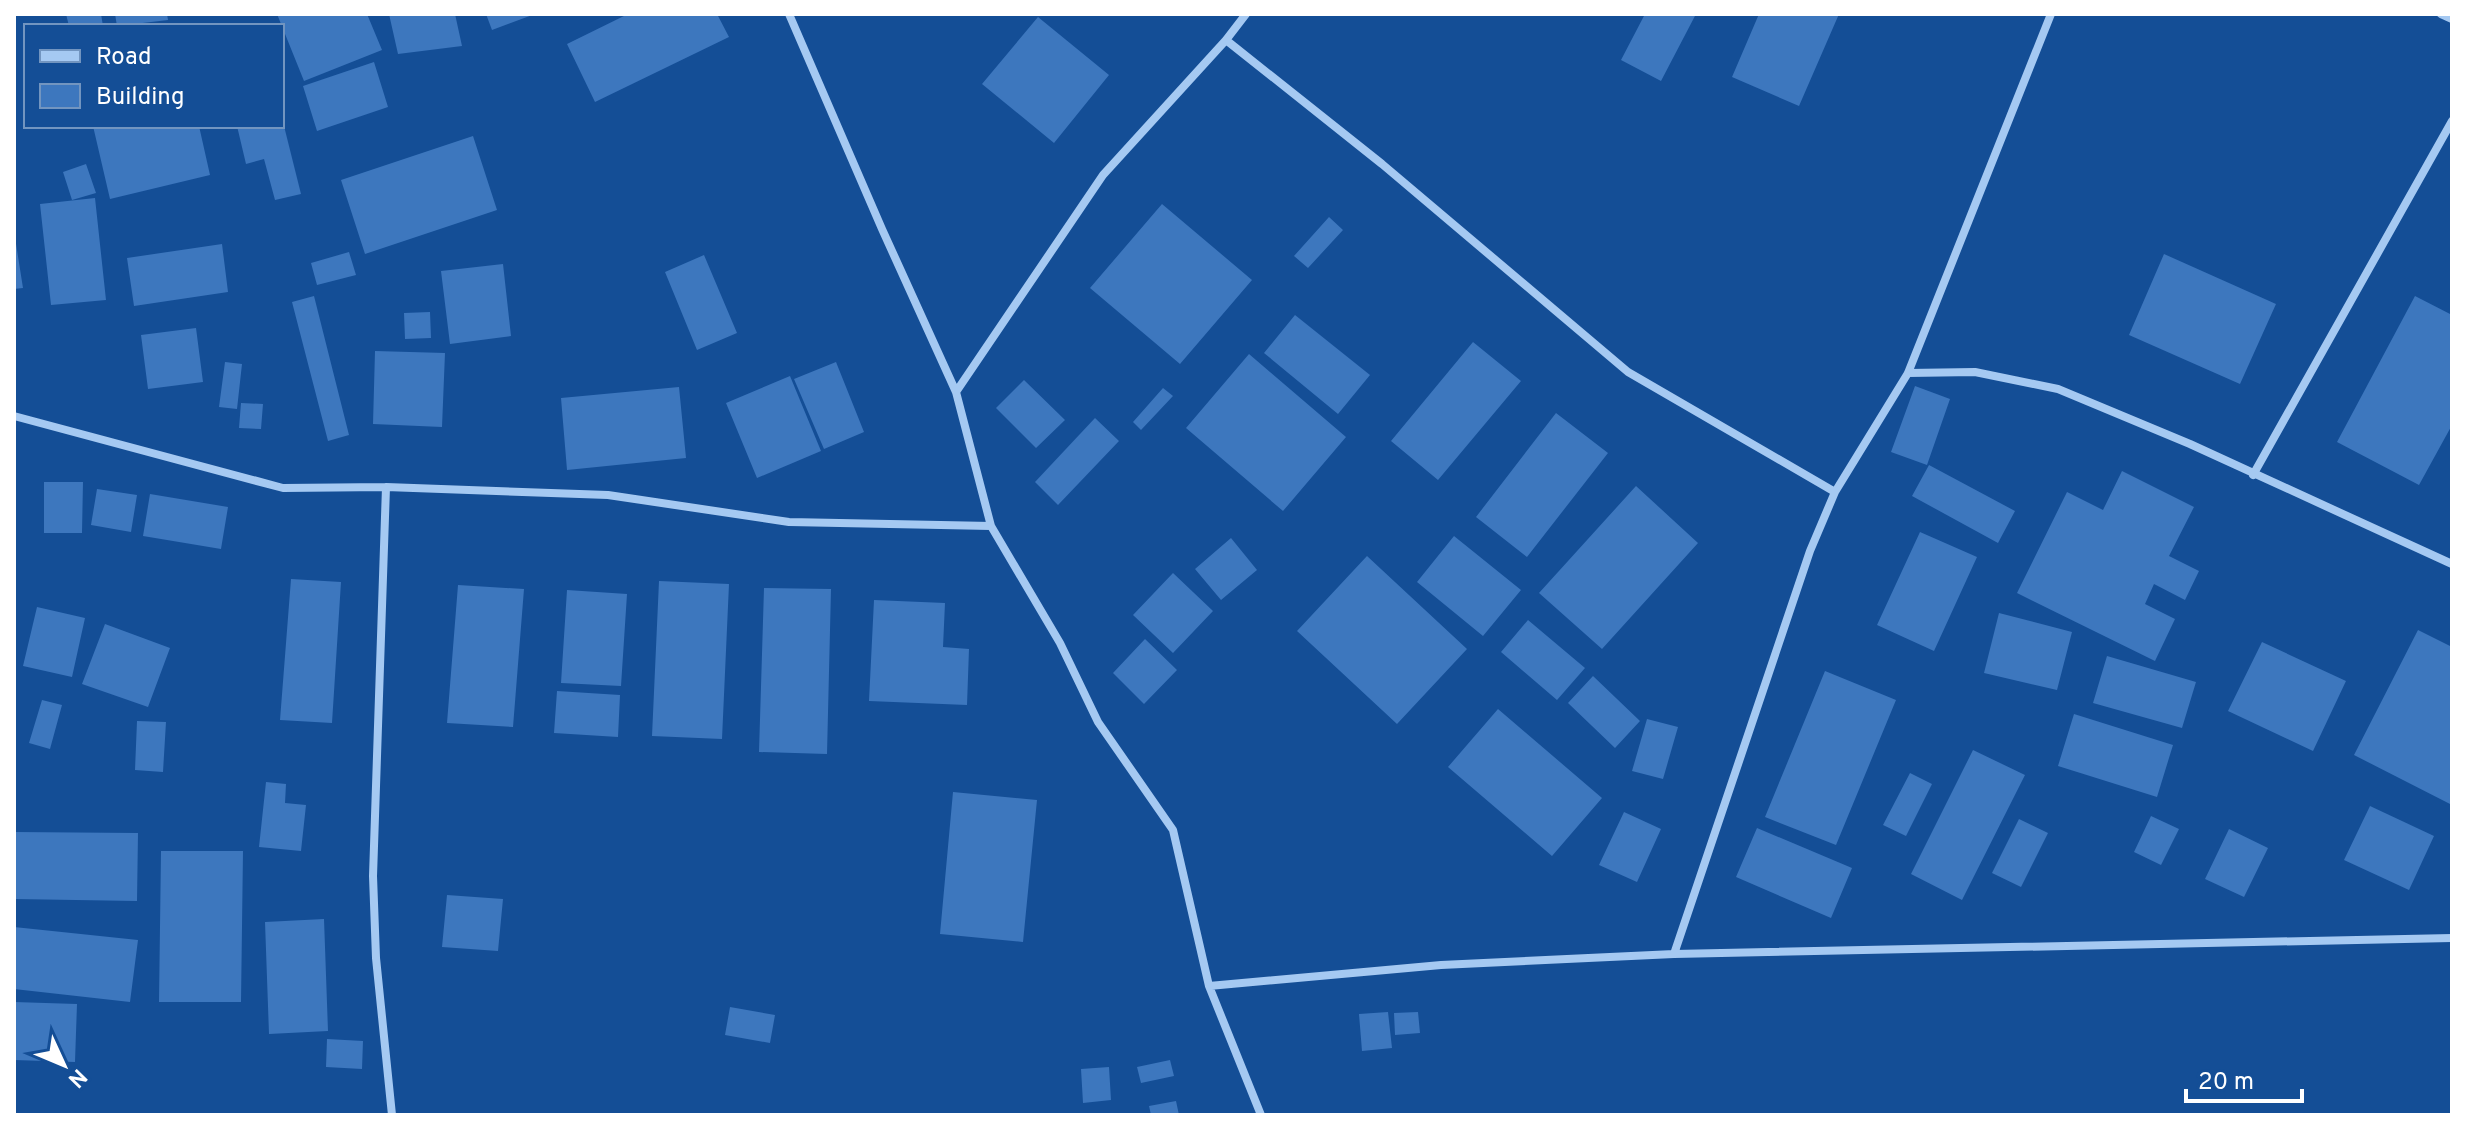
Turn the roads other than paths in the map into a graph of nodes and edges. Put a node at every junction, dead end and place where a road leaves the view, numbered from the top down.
1 (789, 14) edge
2 (1246, 14) edge
3 (2051, 14) edge
4 (2441, 14) edge
5 (2452, 19) edge
6 (1226, 40) junction
7 (2452, 121) edge
8 (1908, 373) junction
9 (956, 392) junction
10 (14, 416) edge
11 (2253, 475) junction
12 (386, 487) junction
13 (1835, 492) junction
14 (991, 526) junction
15 (2452, 564) edge
16 (2452, 938) edge
17 (1674, 954) junction
18 (1209, 986) junction
19 (392, 1115) edge
20 (1261, 1115) edge

1 - 9 street
2 - 6 street
3 - 8 street
4 - 5 street
6 - 9 street
6 - 13 street
7 - 11 street
8 - 11 street
8 - 13 street
9 - 14 street
10 - 12 street
11 - 15 street
12 - 14 street
12 - 19 street
13 - 17 street
14 - 18 street
16 - 17 street
17 - 18 street
18 - 20 street

